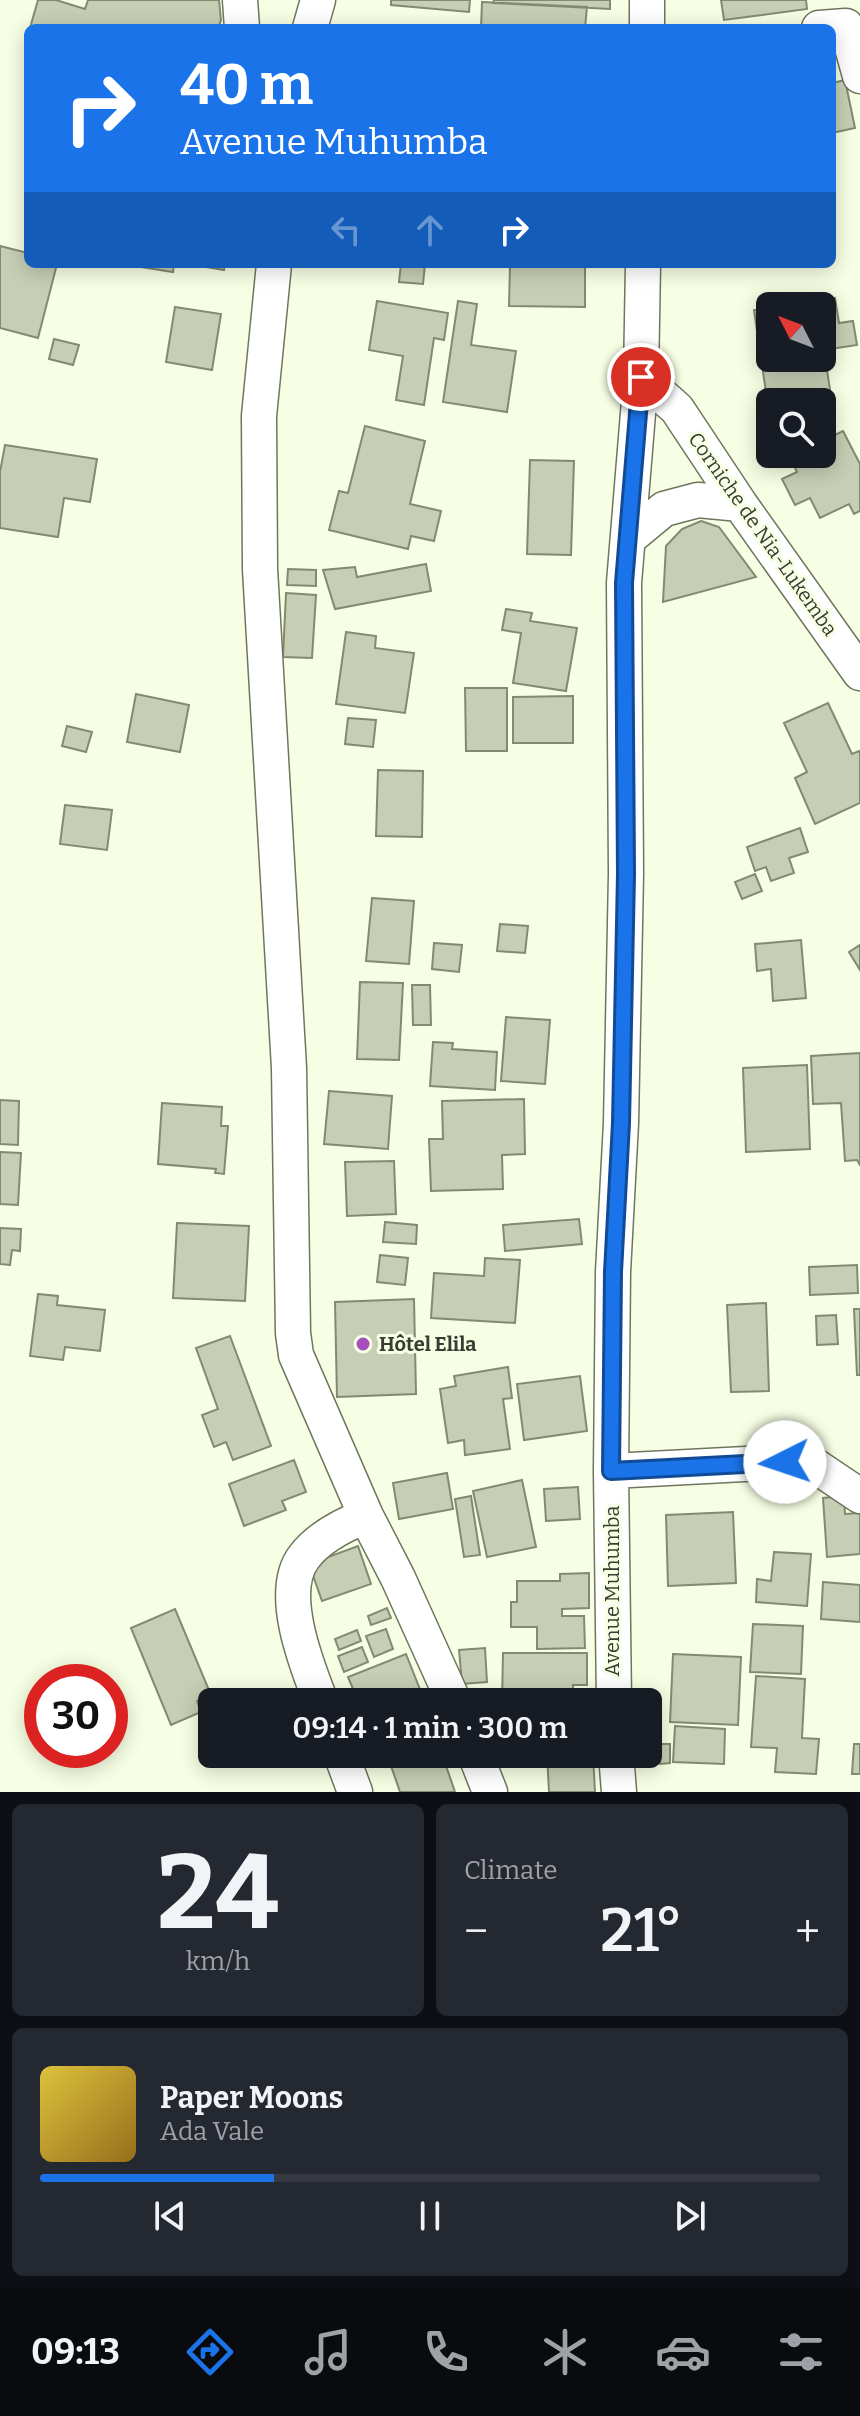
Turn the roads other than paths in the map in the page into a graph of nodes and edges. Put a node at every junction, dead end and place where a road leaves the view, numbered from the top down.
1 (240, 0) edge
2 (318, 0) edge
3 (647, 0) edge
4 (836, 18) edge
5 (242, 24) edge
6 (311, 24) edge
7 (647, 24) edge
8 (860, 76) edge
9 (274, 268) edge
10 (643, 268) edge
11 (641, 377) junction
12 (740, 504) junction
13 (629, 538) junction
14 (860, 673) edge
15 (611, 1471) junction
16 (860, 1496) edge
17 (366, 1516) junction
18 (316, 1688) edge
19 (448, 1688) edge
20 (614, 1688) edge
21 (346, 1768) edge
22 (481, 1768) edge
23 (617, 1768) edge
24 (355, 1792) edge
25 (490, 1792) edge
26 (619, 1792) edge

1 - 5 street
2 - 6 street
3 - 7 street
4 - 8 street
9 - 17 street
10 - 11 street
11 - 12 street, Corniche de Nia-Lukemba
11 - 13 street, Avenue Muhumba
12 - 13 street
12 - 14 street, Corniche de Nia-Lukemba
13 - 15 street, Avenue Muhumba
15 - 16 street
15 - 20 street, Avenue Muhumba
17 - 18 street
17 - 19 street
21 - 24 street
22 - 25 street
23 - 26 street

